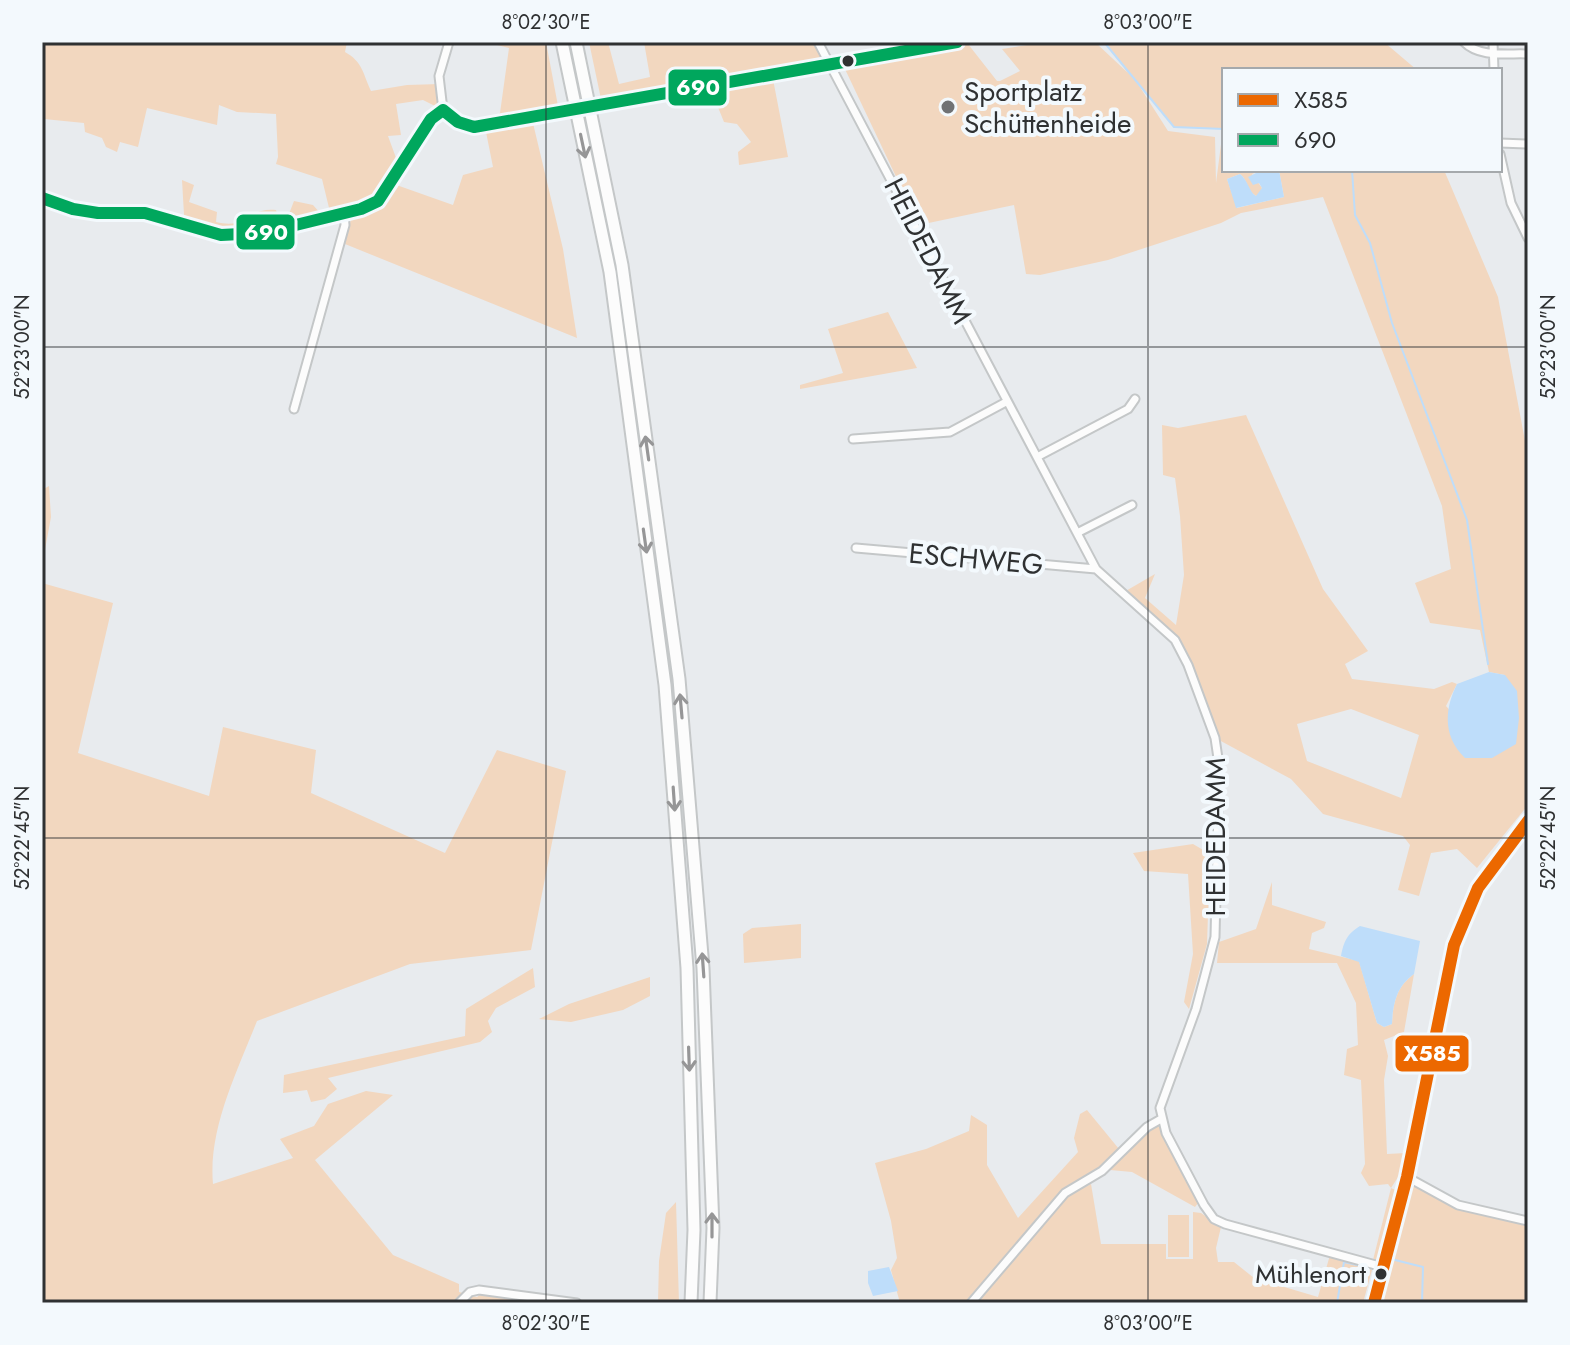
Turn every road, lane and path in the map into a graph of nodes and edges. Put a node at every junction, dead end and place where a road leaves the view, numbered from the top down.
1 (449, 42) edge
2 (562, 42) edge
3 (576, 42) edge
4 (818, 42) edge
5 (957, 42) edge
6 (1464, 42) edge
7 (1493, 42) edge
8 (1493, 53) junction
9 (1528, 54) edge
10 (830, 64) junction
11 (1494, 68) edge
12 (603, 103) tunnel mouth
13 (443, 110) junction
14 (565, 110) tunnel mouth
15 (1502, 143) edge
16 (1528, 144) edge
17 (1502, 163) edge
18 (42, 198) edge
19 (344, 213) junction
20 (1528, 238) edge
21 (1135, 399) dead end
22 (1006, 402) junction
23 (294, 409) dead end
24 (853, 439) dead end
25 (1037, 457) junction
26 (1132, 505) dead end
27 (1077, 533) junction
28 (856, 548) dead end
29 (1096, 569) junction
30 (1528, 821) edge
31 (1161, 1119) junction
32 (1407, 1177) junction
33 (1528, 1221) edge
34 (1379, 1266) junction
35 (459, 1303) edge
36 (577, 1303) edge
37 (691, 1303) edge
38 (710, 1303) edge
39 (971, 1303) edge
40 (1374, 1303) edge

1 - 13 street
2 -> 37 highway
38 -> 3 highway
4 - 10 street, HEIDEDAMM
5 - 10 street
6 - 8 street
7 - 8 street
8 - 9 street
8 - 11 street
10 - 12 street
10 - 22 street, HEIDEDAMM
13 - 14 street
13 - 19 street
15 - 16 street
17 - 20 street
18 - 19 street
19 - 23 street
21 - 25 street
22 - 24 street
22 - 25 street, HEIDEDAMM
25 - 27 street, HEIDEDAMM
26 - 27 street
27 - 29 street, HEIDEDAMM
28 - 29 street, ESCHWEG
29 - 31 street, HEIDEDAMM
30 - 32 main road
31 - 34 street
31 - 39 street
32 - 33 street
32 - 34 main road
34 - 40 main road
35 - 36 street

